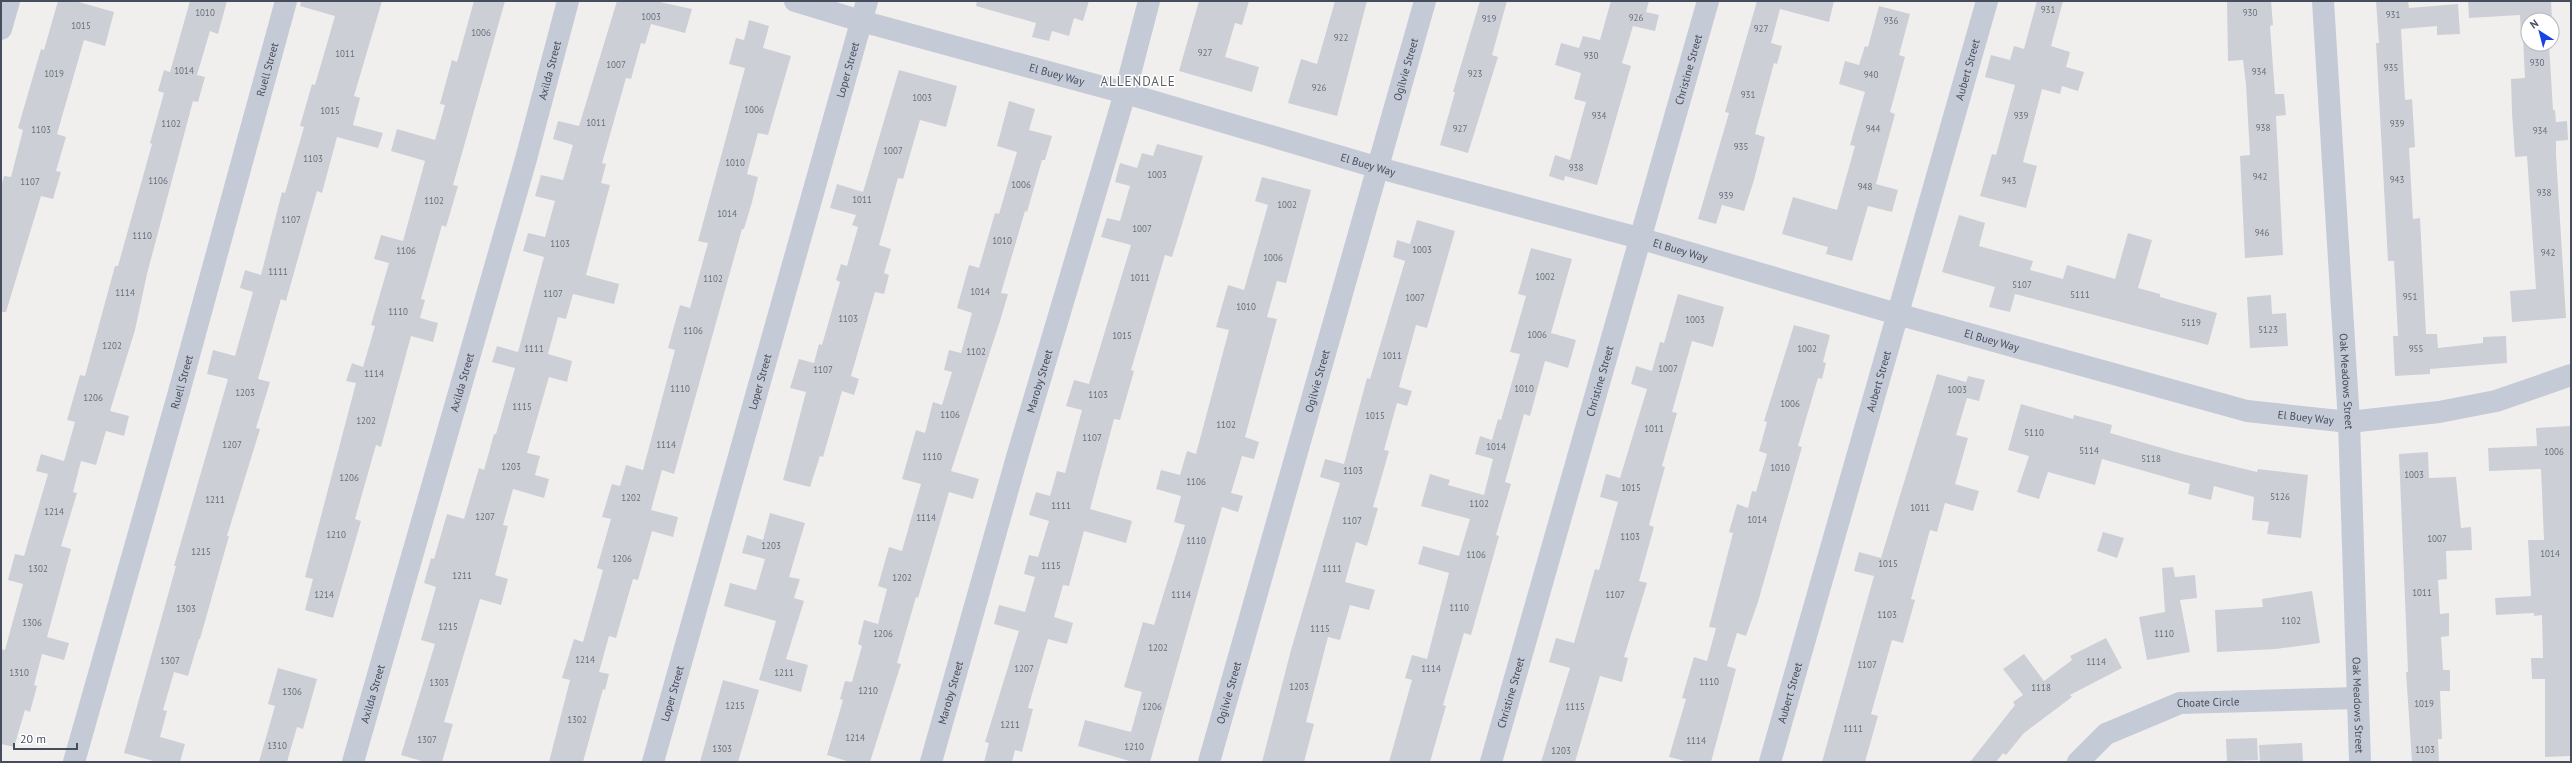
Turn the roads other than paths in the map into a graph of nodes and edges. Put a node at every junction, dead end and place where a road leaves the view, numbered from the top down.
1 (9, 1) edge
2 (286, 1) edge
3 (568, 1) edge
4 (795, 1) edge
5 (1149, 1) edge
6 (1426, 1) edge
7 (1708, 1) edge
8 (1986, 1) edge
9 (2323, 1) edge
10 (864, 11) edge
11 (1, 29) edge
12 (1125, 93) junction
13 (1379, 168) junction
14 (1639, 238) junction
15 (1897, 314) junction
16 (2571, 375) edge
17 (2349, 422) junction
18 (2357, 698) junction
19 (74, 762) edge
20 (353, 762) edge
21 (653, 762) edge
22 (931, 762) edge
23 (1209, 762) edge
24 (1491, 762) edge
25 (1770, 762) edge
26 (2078, 762) edge
27 (2360, 762) edge

1 - 11 street
2 - 19 street, Ruell Street
3 - 20 street, Axilda Street
4 - 10 street, El Buey Way
5 - 12 street, Maroby Street
6 - 13 street, Ogilvie Street
7 - 14 street, Christine Street
8 - 15 street, Aubert Street
9 - 17 street, Oak Meadows Street
10 - 12 street, El Buey Way
10 - 21 street, Loper Street
12 - 13 street, El Buey Way
12 - 22 street, Maroby Street
13 - 14 street, El Buey Way
13 - 23 street, Ogilvie Street
14 - 15 street, El Buey Way
14 - 24 street, Christine Street
15 - 17 street, El Buey Way
15 - 25 street, Aubert Street
16 - 17 street, El Buey Way
17 - 18 street, Oak Meadows Street
18 - 26 street, Choate Circle
18 - 27 street, Oak Meadows Street

